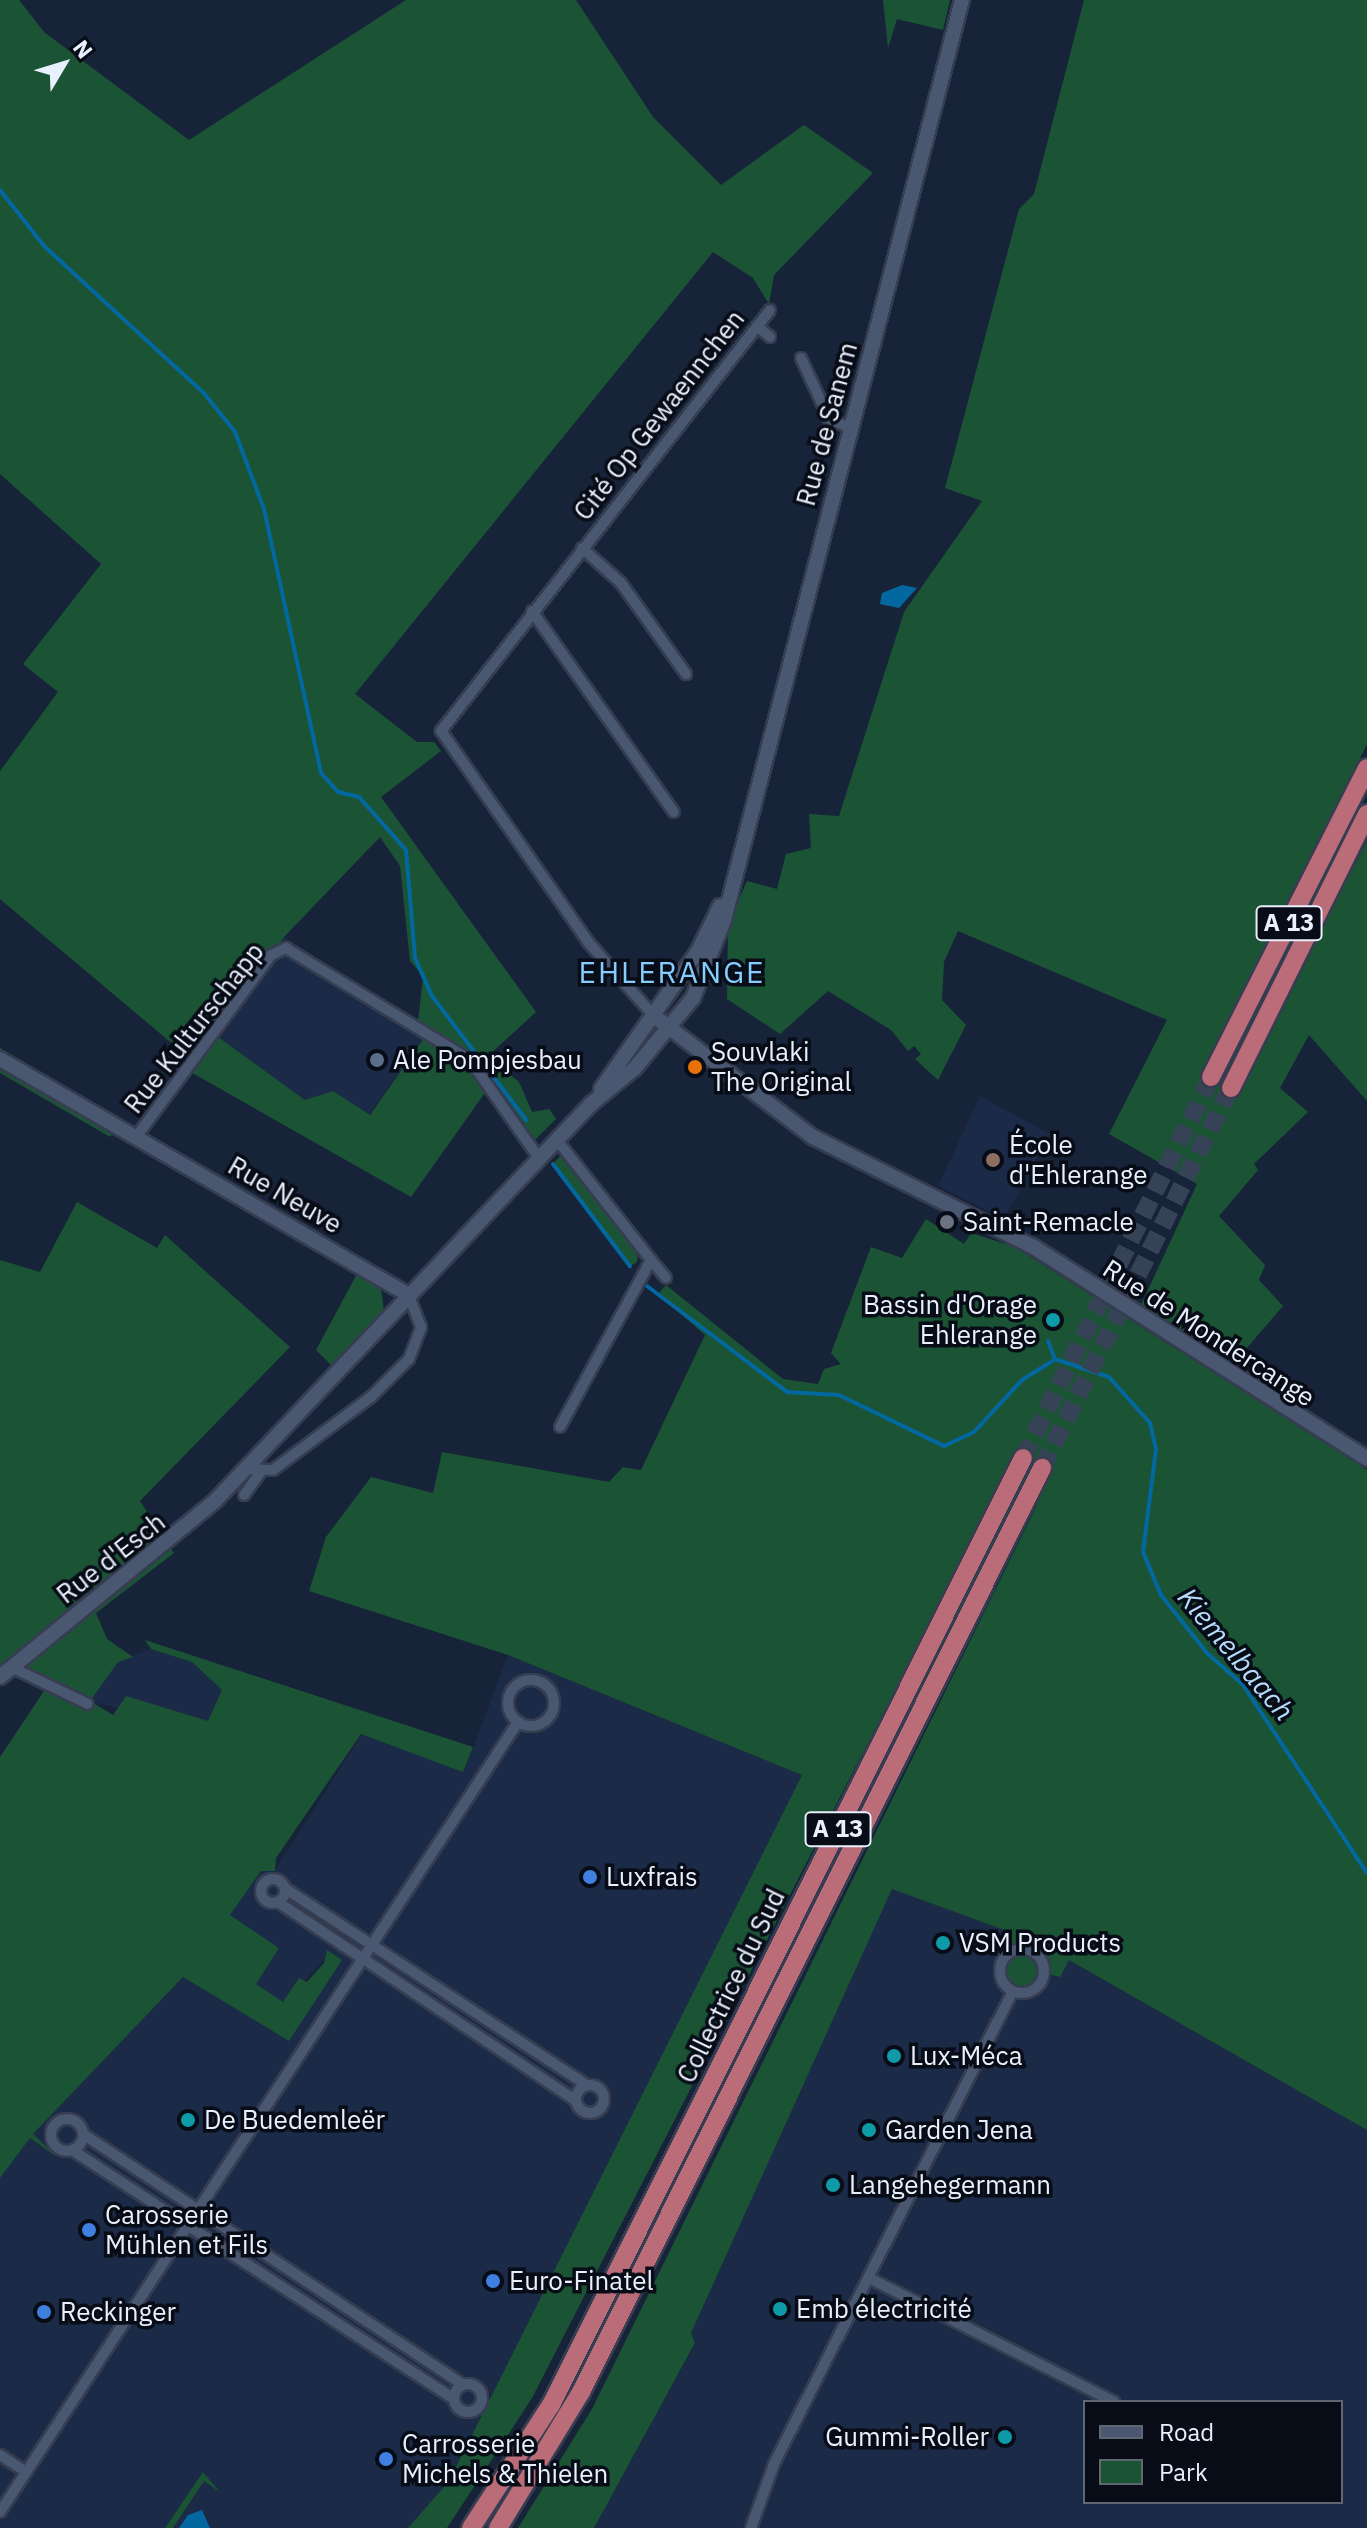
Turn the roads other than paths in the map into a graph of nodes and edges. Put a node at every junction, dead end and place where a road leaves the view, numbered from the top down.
1 (962, 0) edge
2 (770, 310) dead end
3 (757, 326) junction
4 (770, 337) dead end
5 (801, 358) dead end
6 (850, 428) junction
7 (582, 548) junction
8 (532, 611) junction
9 (686, 674) dead end
10 (1367, 768) edge
11 (674, 812) dead end
12 (1367, 814) edge
13 (739, 861) junction
14 (641, 994) junction
15 (665, 1002) junction
16 (681, 1014) junction
17 (654, 1016) junction
18 (670, 1030) junction
19 (700, 1046) junction
20 (0, 1059) edge
21 (1211, 1077) tunnel mouth
22 (1231, 1088) tunnel mouth
23 (591, 1104) junction
24 (136, 1137) junction
25 (557, 1140) junction
26 (539, 1158) junction
27 (651, 1260) junction
28 (666, 1278) dead end
29 (409, 1295) junction
30 (560, 1427) dead end
31 (1023, 1458) tunnel mouth
32 (1367, 1459) edge
33 (1042, 1468) tunnel mouth
34 (245, 1469) junction
35 (260, 1473) junction
36 (244, 1495) dead end
37 (6, 1672) edge
38 (88, 1704) dead end
39 (518, 1722) junction
40 (286, 1889) junction
41 (278, 1902) junction
42 (374, 1942) junction
43 (361, 1962) junction
44 (1013, 1991) junction
45 (587, 2085) junction
46 (576, 2101) junction
47 (83, 2134) junction
48 (72, 2150) junction
49 (200, 2207) junction
50 (186, 2228) junction
51 (869, 2278) junction
52 (463, 2385) junction
53 (454, 2399) junction
54 (1110, 2400) edge
55 (0, 2455) edge
56 (26, 2472) junction
57 (0, 2486) edge
58 (12, 2494) junction
59 (515, 2504) junction
60 (0, 2512) edge
61 (471, 2528) edge
62 (498, 2528) edge
63 (508, 2528) edge
64 (751, 2528) edge

1 - 6 main road, Rue de Sanem
2 - 3 street, Cité Op Gewaennchen
3 - 4 street
3 - 7 street, Cité Op Gewaennchen
5 - 6 street
6 - 13 main road, Rue de Sanem
7 - 8 street, Cité Op Gewaennchen
7 - 9 street, Cité Op Gewaennchen
8 - 11 street
8 - 14 street, Cité Op Gewaennchen
10 - 21 highway, A 13
12 - 22 highway, A 13
13 - 15 main road, Rue de Sanem
13 - 16 main road, Rue de Sanem
14 - 15 street, Cité Op Gewaennchen
14 - 17 street, Cité Op Gewaennchen
15 - 16 main road
15 - 17 main road, Rue d'Esch
16 - 18 main road, Rue d'Esch
16 - 19 main road, Rue de Mondercange
17 - 18 main road, Rue de Mondercange
17 - 23 main road, Rue d'Esch
18 - 19 main road, Rue de Mondercange
18 - 23 main road, Rue d'Esch
19 - 32 main road, Rue de Mondercange
20 - 24 main road, Rue Neuve
23 - 25 main road, Rue d'Esch
24 - 26 street, Rue Kulturschapp
24 - 29 main road, Rue Neuve
25 - 26 main road, Rue d'Esch
25 - 27 street
26 - 29 main road, Rue d'Esch
27 - 28 street
27 - 30 street
29 - 34 main road, Rue d'Esch
29 - 35 street
31 - 61 highway, Collectrice du Sud / A 13
33 - 59 highway, Collectrice du Sud / A 13
34 - 35 street
34 - 37 main road, Rue d'Esch
35 - 36 street
37 - 38 street
39 - 39 street
39 - 42 street
40 - 41 street
40 - 41 street
40 - 42 street
41 - 43 street
42 - 43 street
42 - 45 street
43 - 46 street
43 - 49 street
44 - 44 street
44 - 51 street
45 - 46 street
45 - 46 street
47 - 48 street
47 - 48 street
47 - 49 street
48 - 50 street
49 - 50 street
49 - 52 street
50 - 53 street
50 - 56 street
51 - 54 street
51 - 64 street
52 - 53 street
52 - 53 street
55 - 56 street
56 - 58 street
57 - 58 street
58 - 60 street
59 - 62 highway, Collectrice du Sud / A 13
59 - 63 highway, A 13

